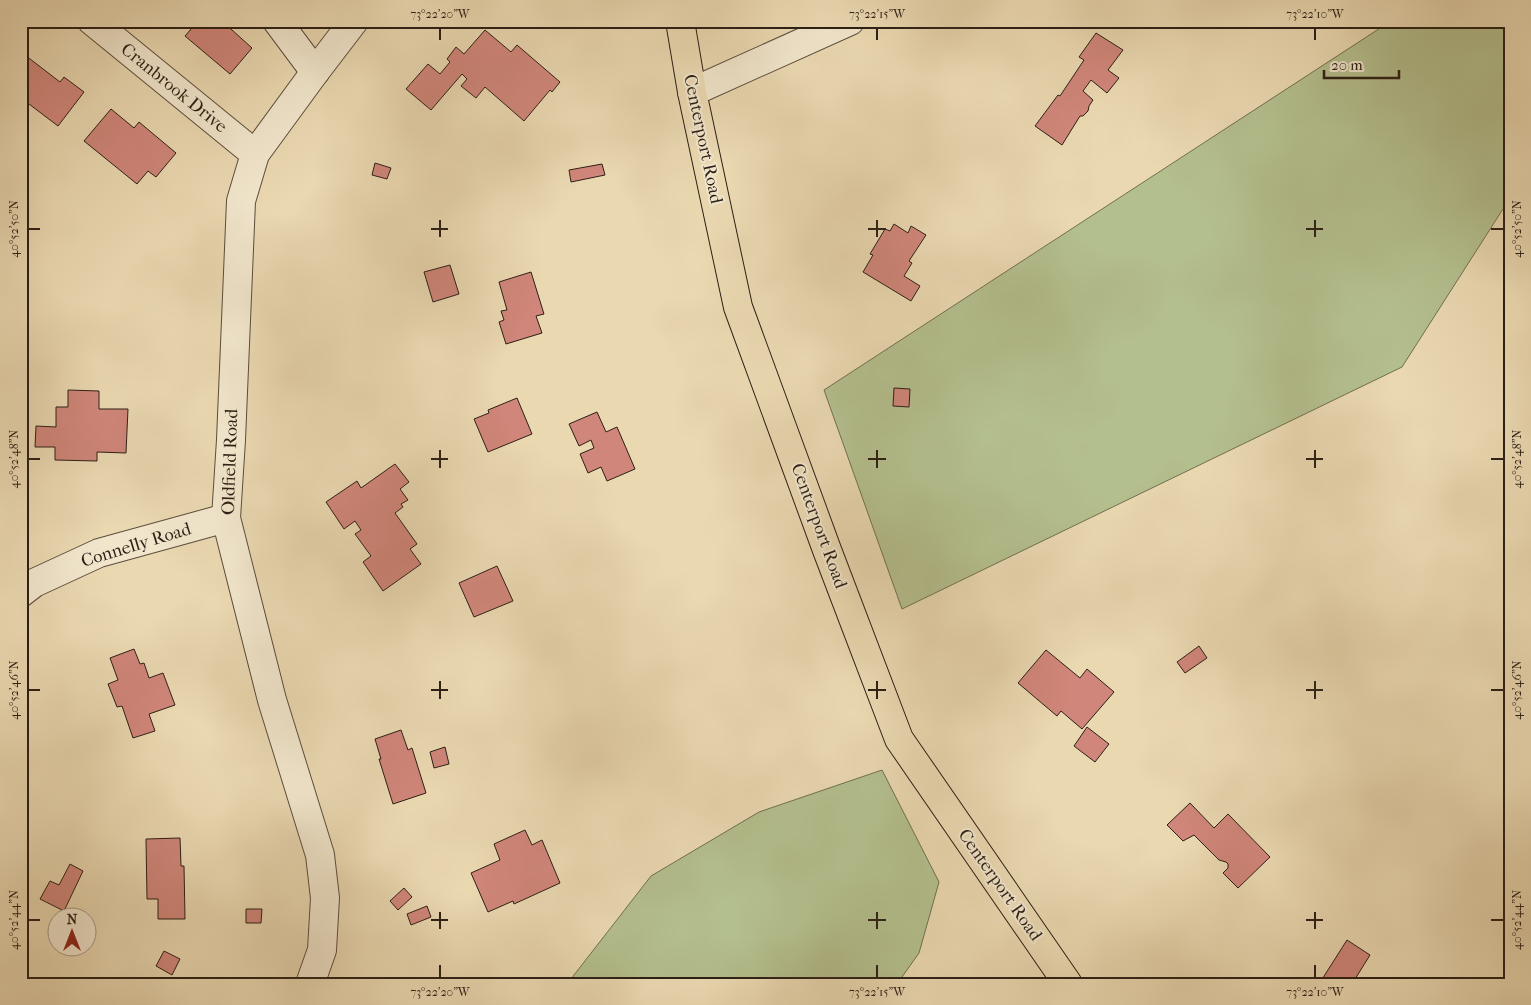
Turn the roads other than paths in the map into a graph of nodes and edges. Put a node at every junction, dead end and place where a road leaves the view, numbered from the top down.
1 (92, 21) edge
2 (276, 21) edge
3 (354, 21) edge
4 (680, 21) edge
5 (850, 21) edge
6 (315, 72) junction
7 (692, 92) junction
8 (255, 154) junction
9 (226, 518) junction
10 (26, 580) edge
11 (310, 984) edge
12 (1068, 984) edge

1 - 8 street, Cranbrook Drive
2 - 6 street
3 - 6 street, Oldfield Road
4 - 7 main road, Centerport Road
5 - 7 street
6 - 8 street, Oldfield Road
7 - 12 main road, Centerport Road
8 - 9 street, Oldfield Road
9 - 10 street, Connelly Road
9 - 11 street, Oldfield Road

